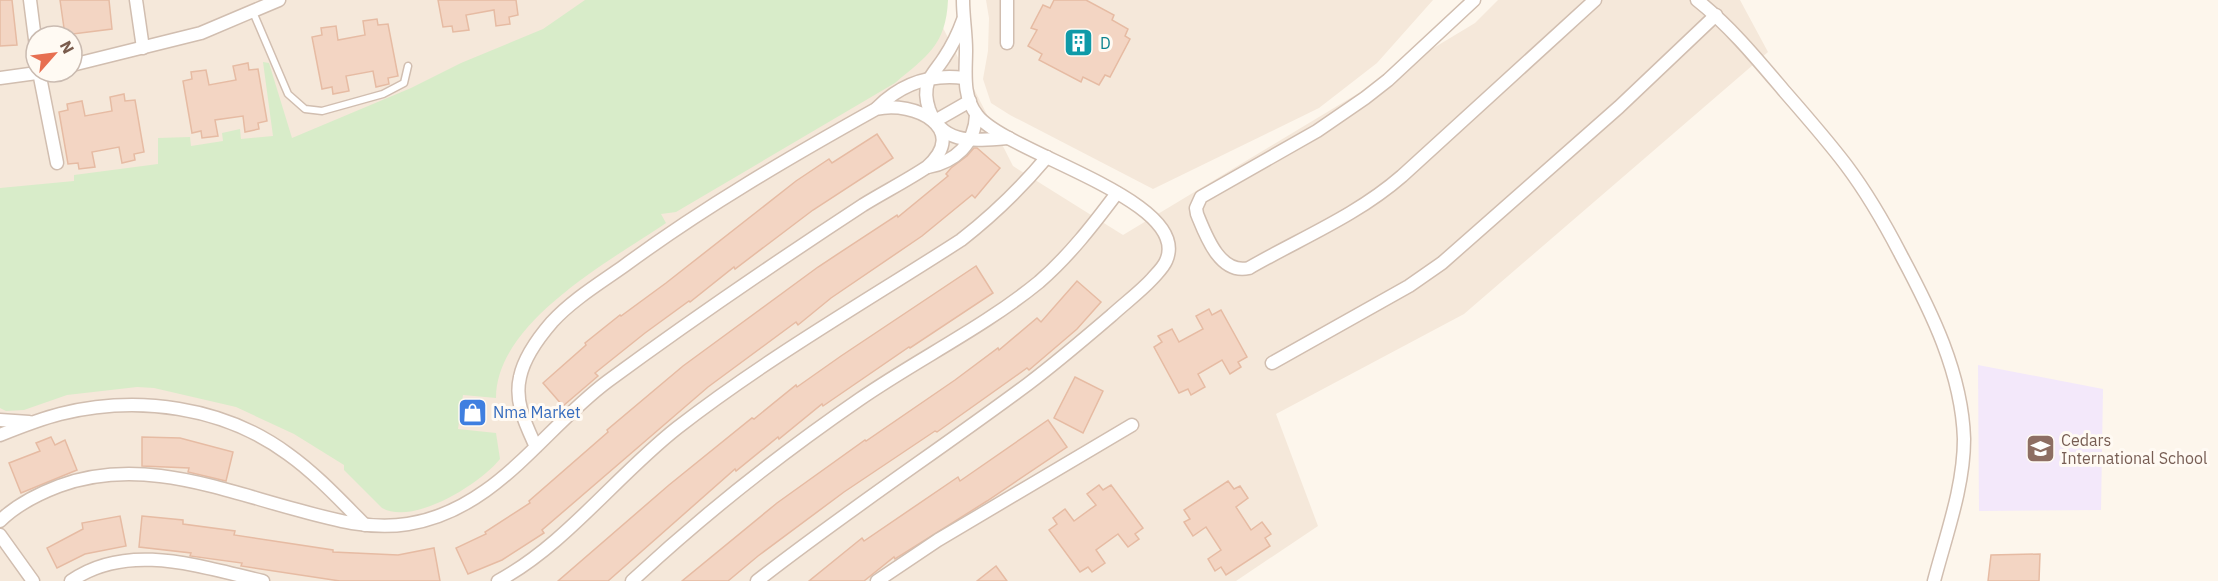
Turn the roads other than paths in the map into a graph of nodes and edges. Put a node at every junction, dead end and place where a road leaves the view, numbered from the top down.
1 (30, 0) edge
2 (136, 0) edge
3 (279, 0) edge
4 (963, 0) edge
5 (1007, 0) edge
6 (1474, 0) edge
7 (1595, 0) edge
8 (1697, 0) edge
9 (253, 12) junction
10 (1716, 15) junction
11 (963, 19) junction
12 (33, 24) edge
13 (1006, 43) dead end
14 (143, 48) junction
15 (84, 62) edge
16 (408, 66) dead end
17 (24, 74) edge
18 (0, 78) edge
19 (930, 78) junction
20 (964, 78) junction
21 (43, 84) edge
22 (970, 101) junction
23 (876, 109) junction
24 (976, 115) junction
25 (935, 122) junction
26 (1011, 138) junction
27 (969, 141) junction
28 (1047, 157) junction
29 (57, 163) dead end
30 (927, 167) junction
31 (1117, 193) junction
32 (1272, 363) dead end
33 (0, 420) edge
34 (31, 423) junction
35 (1132, 425) dead end
36 (0, 435) edge
37 (536, 447) junction
38 (0, 521) edge
39 (365, 525) junction
40 (0, 535) edge
41 (33, 581) edge
42 (71, 581) edge
43 (263, 581) edge
44 (498, 581) edge
45 (632, 581) edge
46 (757, 581) edge
47 (876, 581) edge
48 (1934, 581) edge

1 - 12 street
2 - 14 street
3 - 9 street
4 - 11 street
5 - 13 street
6 - 7 street
8 - 10 street
9 - 14 street
9 - 16 lane
10 - 32 street
10 - 48 street
11 - 19 street
11 - 20 street
14 - 15 street
17 - 18 street
19 - 20 street
19 - 23 street
19 - 25 street
20 - 22 street
21 - 29 street
22 - 24 street
22 - 25 street
23 - 25 street
23 - 37 street
24 - 26 street
24 - 27 street
25 - 27 street
25 - 30 street
26 - 27 street
26 - 28 street
27 - 30 street
28 - 31 street
28 - 44 street
30 - 37 street
31 - 45 street
31 - 46 street
33 - 34 street
34 - 36 street
34 - 39 street
35 - 47 street
37 - 39 street
38 - 39 street
40 - 41 street
42 - 43 street

